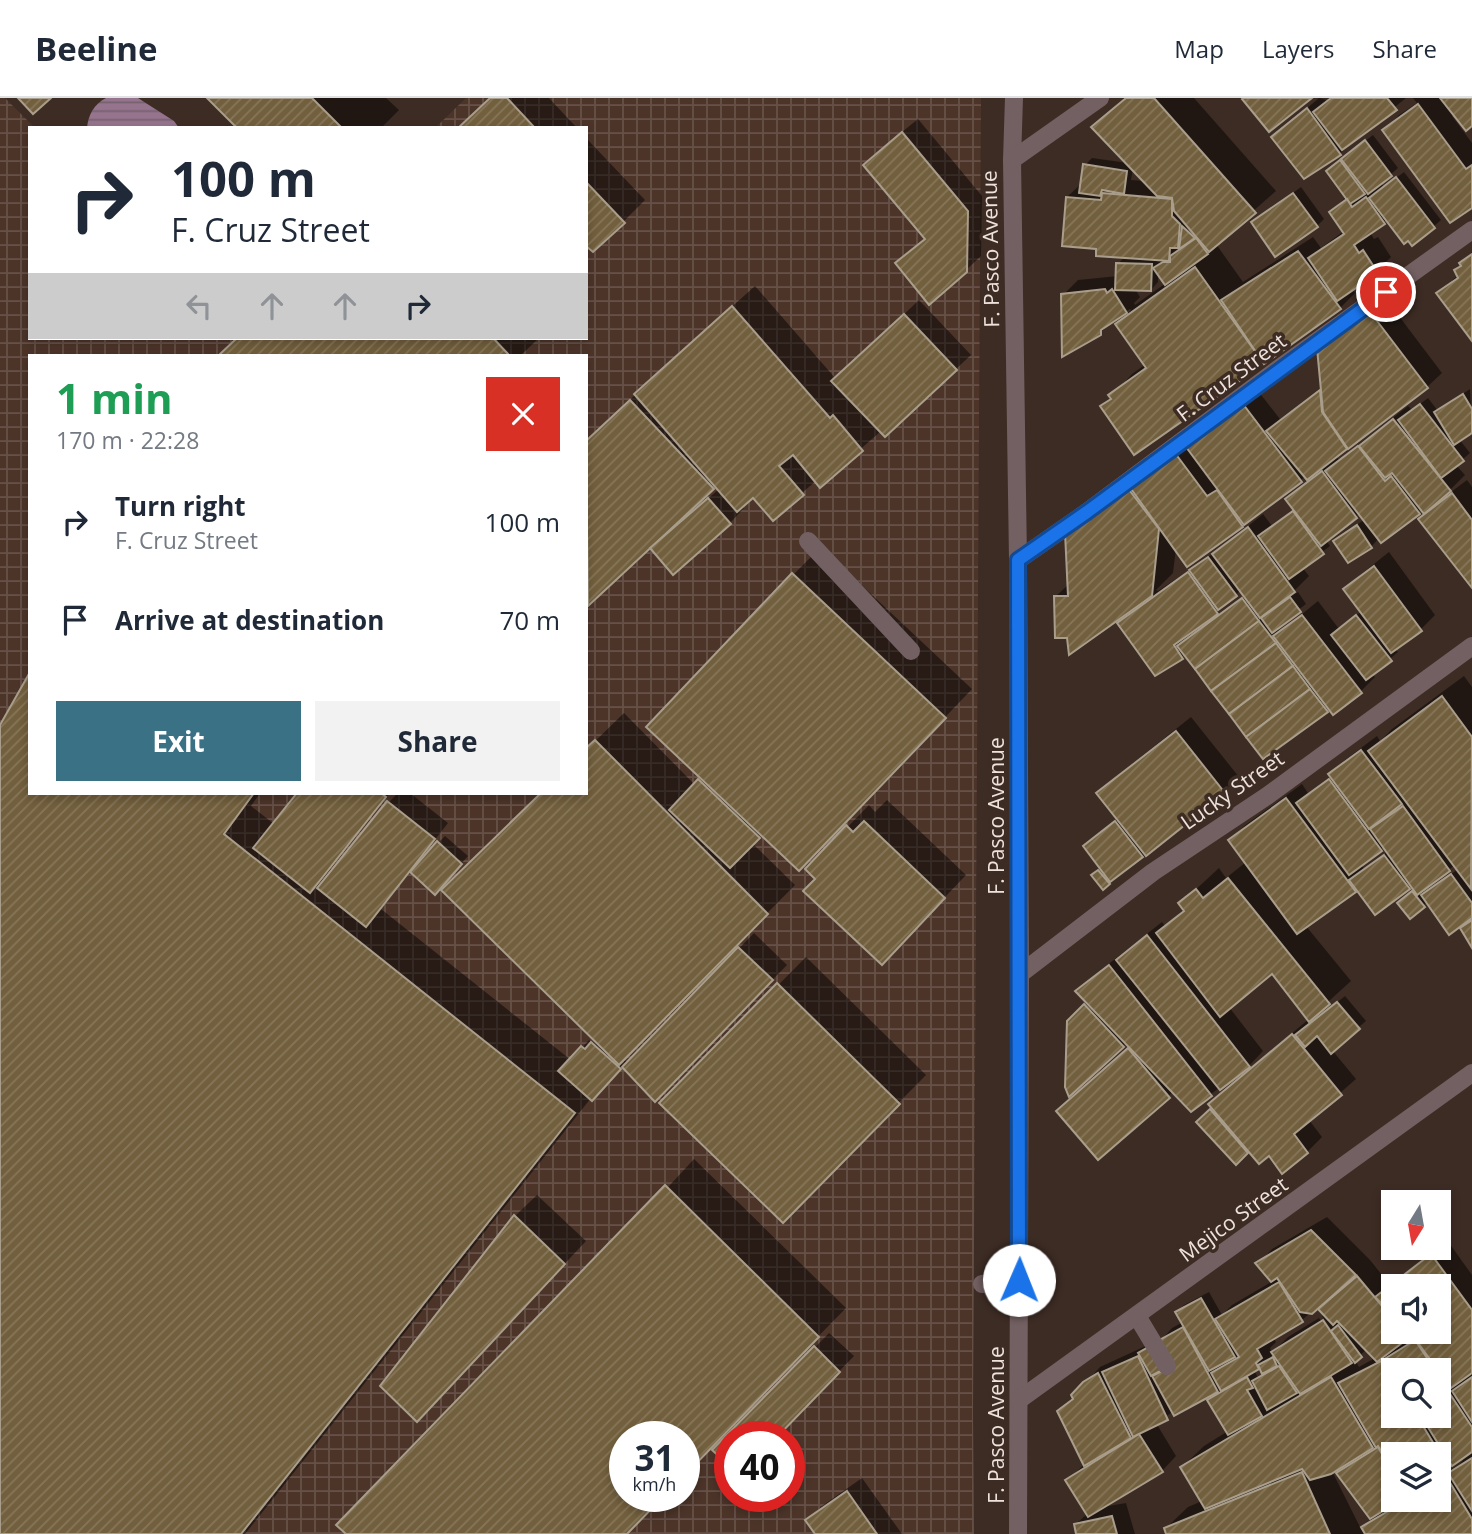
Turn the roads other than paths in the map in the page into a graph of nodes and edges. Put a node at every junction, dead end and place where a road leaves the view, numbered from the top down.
1 (1014, 98) edge
2 (1100, 98) edge
3 (1012, 160) junction
4 (1472, 230) edge
5 (808, 541) dead end
6 (1018, 560) junction
7 (1472, 646) edge
8 (911, 651) dead end
9 (1020, 974) junction
10 (1472, 1073) edge
11 (1019, 1280) junction
12 (982, 1284) dead end
13 (1137, 1316) junction
14 (1167, 1366) dead end
15 (1019, 1400) junction
16 (1018, 1534) edge

1 - 3 street, F. Pasco Avenue
2 - 3 street
3 - 6 street, F. Pasco Avenue
4 - 6 street, F. Cruz Street
5 - 8 street
6 - 9 street, F. Pasco Avenue
7 - 9 street, Lucky Street
9 - 11 street, F. Pasco Avenue
10 - 13 street, Mejico Street
11 - 12 street
11 - 15 street, F. Pasco Avenue
13 - 14 street
13 - 15 street, Mejico Street
15 - 16 street, F. Pasco Avenue

